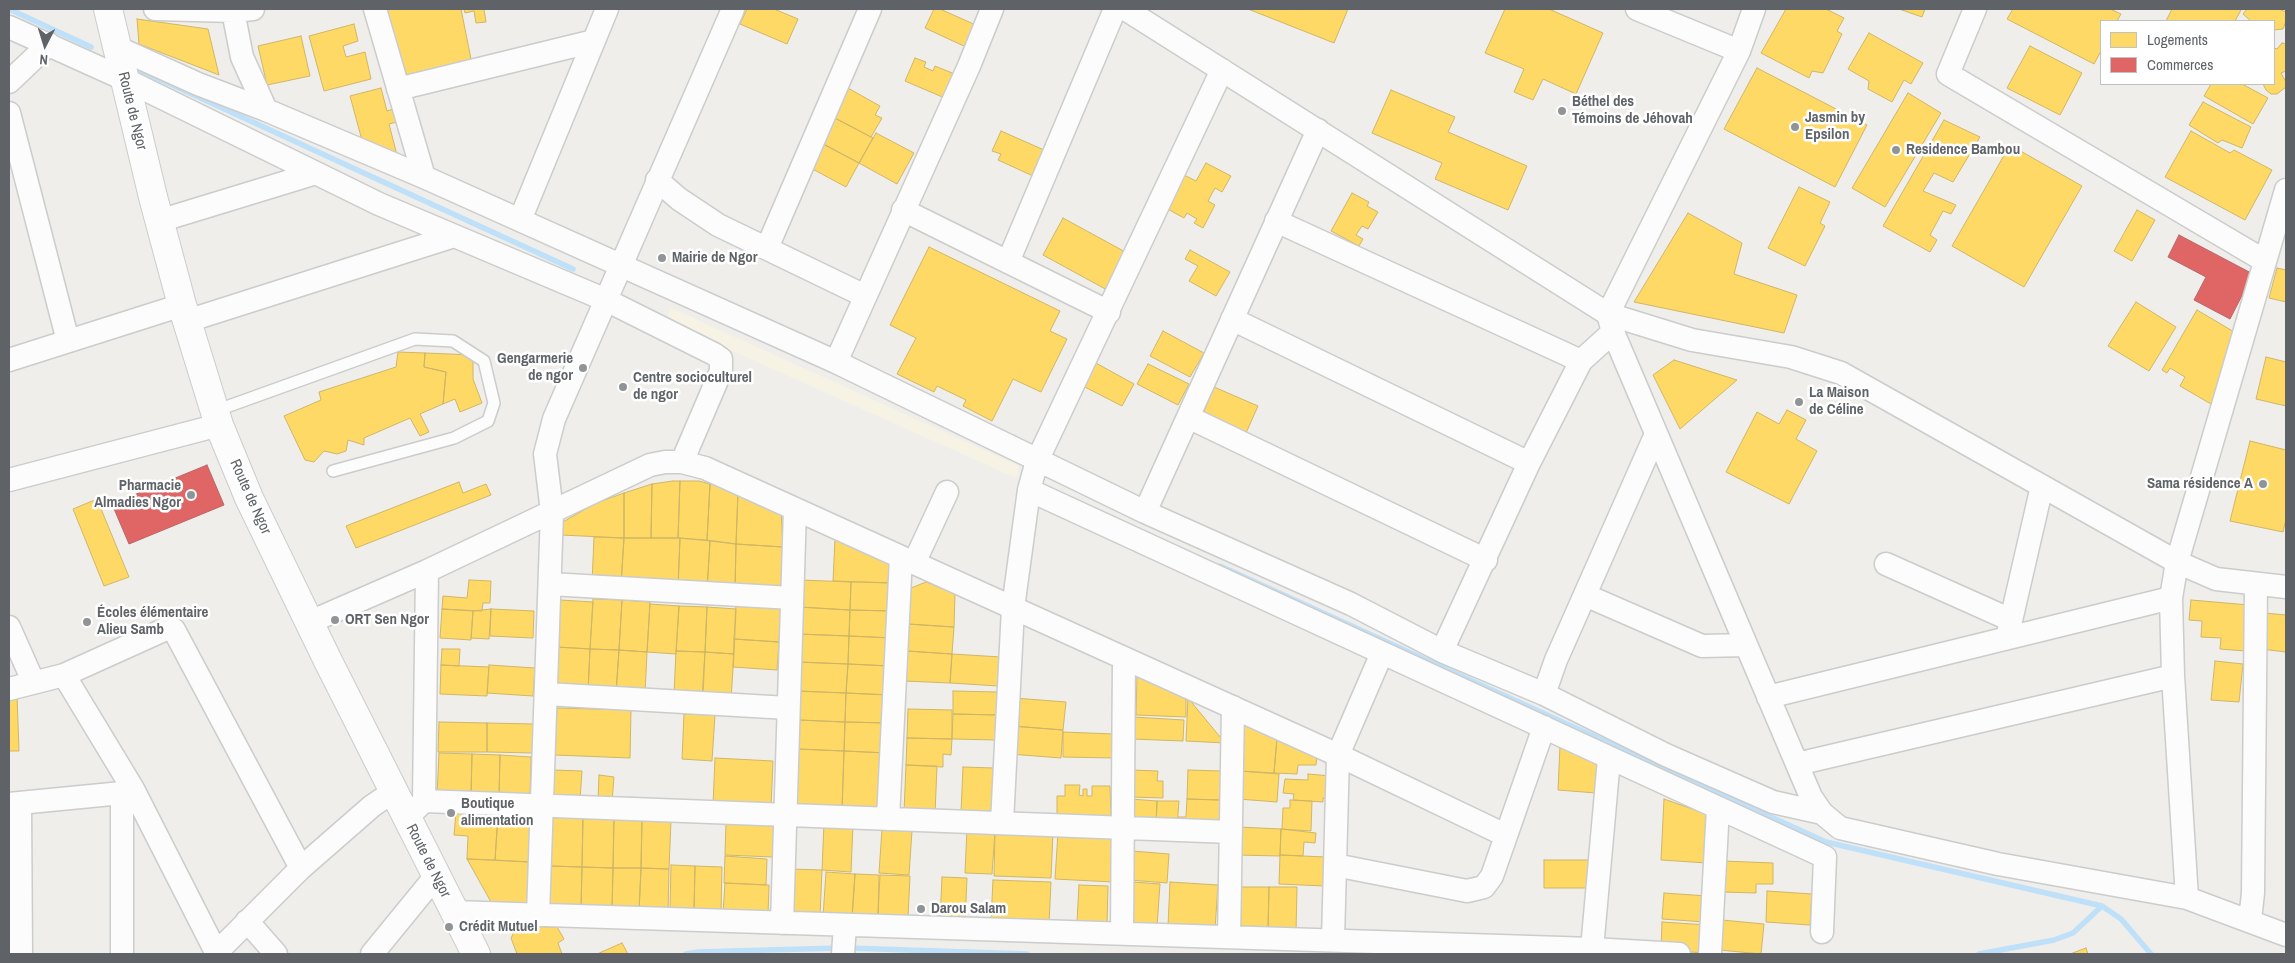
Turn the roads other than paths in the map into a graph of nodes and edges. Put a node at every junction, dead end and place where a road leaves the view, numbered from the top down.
1 (108, 9) edge
2 (155, 9) edge
3 (375, 9) edge
4 (607, 9) edge
5 (733, 9) edge
6 (870, 9) edge
7 (992, 9) edge
8 (1115, 9) edge
9 (1126, 9) edge
10 (1637, 9) edge
11 (1754, 9) edge
12 (1975, 9) edge
13 (243, 10) edge
14 (9, 27) edge
15 (594, 42) junction
16 (50, 44) junction
17 (116, 47) junction
18 (1739, 51) junction
19 (1222, 70) junction
20 (124, 79) junction
21 (9, 82) edge
22 (398, 89) junction
23 (266, 110) junction
24 (9, 112) edge
25 (1318, 130) junction
26 (316, 173) junction
27 (424, 176) junction
28 (657, 180) junction
29 (2286, 190) edge
30 (903, 210) junction
31 (520, 220) junction
32 (159, 221) junction
33 (1276, 221) junction
34 (454, 236) junction
35 (766, 248) junction
36 (2265, 261) junction
37 (1008, 262) junction
38 (620, 265) junction
39 (865, 296) junction
40 (606, 300) junction
41 (1109, 312) junction
42 (184, 313) junction
43 (1232, 320) junction
44 (1610, 323) junction
45 (68, 341) junction
46 (9, 360) edge
47 (1581, 361) junction
48 (836, 362) junction
49 (1188, 417) junction
50 (217, 418) junction
51 (1656, 434) junction
52 (1037, 461) junction
53 (682, 462) junction
54 (1529, 463) junction
55 (333, 471) dead end
56 (9, 480) edge
57 (2042, 486) junction
58 (1029, 490) junction
59 (947, 492) dead end
60 (795, 509) junction
61 (552, 512) junction
62 (1146, 512) junction
63 (907, 560) junction
64 (1486, 560) junction
65 (2177, 562) junction
66 (1886, 564) dead end
67 (427, 571) junction
68 (550, 584) junction
69 (2256, 584) junction
70 (2286, 588) edge
71 (1585, 595) junction
72 (792, 598) junction
73 (2171, 598) junction
74 (1013, 608) junction
75 (310, 622) junction
76 (9, 627) edge
77 (2009, 629) junction
78 (1746, 645) junction
79 (1442, 651) junction
80 (1382, 653) junction
81 (1124, 658) junction
82 (64, 675) junction
83 (2173, 676) junction
84 (33, 681) junction
85 (9, 689) edge
86 (546, 694) junction
87 (1544, 694) junction
88 (1768, 697) junction
89 (1232, 707) junction
90 (788, 708) junction
91 (1544, 727) junction
92 (1338, 755) junction
93 (1609, 759) junction
94 (1797, 764) junction
95 (127, 791) junction
96 (394, 791) junction
97 (14, 804) edge
98 (542, 805) junction
99 (1718, 808) junction
100 (415, 810) junction
101 (1822, 813) junction
102 (784, 815) junction
103 (888, 819) junction
104 (1002, 823) junction
105 (1124, 827) junction
106 (1230, 832) junction
107 (1505, 835) junction
108 (1335, 865) junction
109 (301, 868) junction
110 (435, 876) junction
111 (2187, 898) junction
112 (454, 912) junction
113 (538, 915) junction
114 (2250, 920) junction
115 (247, 921) junction
116 (782, 923) junction
117 (1822, 932) dead end
118 (1122, 934) junction
119 (2286, 935) edge
120 (1229, 937) junction
121 (1333, 940) junction
122 (844, 943) edge
123 (1592, 949) junction
124 (215, 953) edge
125 (21, 954) edge
126 (122, 954) edge
127 (276, 954) edge
128 (372, 954) edge
129 (476, 954) edge
130 (1679, 954) edge
131 (1710, 954) edge

1 - 17 street, Route de Ngor
2 - 13 street
3 - 22 street
4 - 15 street
5 - 28 street
6 - 35 street
7 - 30 street
8 - 37 street
9 - 19 street
10 - 18 street
11 - 18 street
12 - 36 street
13 - 23 street
14 - 16 street
15 - 22 street
15 - 31 street
16 - 20 street
16 - 21 street
17 - 20 street, Route de Ngor
17 - 23 street
18 - 44 street
19 - 25 street
19 - 41 street
20 - 26 street
20 - 32 street, Route de Ngor
22 - 27 street
23 - 27 street
24 - 45 street
25 - 33 street
25 - 44 street
26 - 32 street
26 - 34 street
27 - 31 street
28 - 35 street
28 - 38 street
29 - 36 street
30 - 37 street
30 - 39 street
31 - 38 street
32 - 42 street, Route de Ngor
33 - 43 street
33 - 47 street
34 - 40 street
34 - 42 street
35 - 39 street
36 - 65 street
37 - 41 street
38 - 40 street
38 - 48 street
39 - 48 street
40 - 53 street
40 - 61 street
41 - 52 street
42 - 45 street
42 - 50 street, Route de Ngor
43 - 49 street
43 - 54 street
44 - 47 street
44 - 51 street
44 - 57 street
45 - 46 street
47 - 54 street
48 - 52 street
49 - 62 street
49 - 64 street
50 - 55 lane
50 - 56 street
50 - 75 street, Route de Ngor
51 - 71 street
51 - 78 street
52 - 58 street
52 - 62 street
53 - 60 street
53 - 61 street
54 - 64 street
57 - 65 street
57 - 77 street
58 - 74 street
58 - 80 street
59 - 63 street
60 - 63 street
60 - 72 street
61 - 67 street
61 - 68 street
62 - 79 street
63 - 74 street
63 - 103 street
64 - 79 street
65 - 69 street
65 - 73 street
66 - 77 street
67 - 75 street
67 - 100 street
68 - 72 street
68 - 86 street
69 - 70 street
69 - 114 street
71 - 78 street
71 - 87 street
72 - 90 street
73 - 77 street
73 - 83 street
74 - 81 street
74 - 104 street
75 - 96 street, Route de Ngor
76 - 84 street
77 - 88 street
78 - 88 street
79 - 87 street
80 - 91 street
80 - 92 street
81 - 89 street
81 - 105 street
82 - 84 street
82 - 95 street
82 - 109 street
83 - 94 street
83 - 111 street
84 - 85 street
86 - 90 street
86 - 98 street
87 - 101 street
88 - 94 street
89 - 92 street
89 - 106 street
90 - 102 street
91 - 93 street
91 - 107 street
92 - 107 street
92 - 108 street
93 - 99 street
93 - 123 street
94 - 101 street
95 - 97 street
95 - 124 street
95 - 126 street
96 - 100 street, Route de Ngor
96 - 109 street
97 - 125 street
98 - 100 street
98 - 102 street
98 - 113 street
99 - 117 street
99 - 131 street
100 - 110 street, Route de Ngor
101 - 111 street
102 - 103 street
102 - 116 street
103 - 104 street
104 - 105 street
105 - 106 street
105 - 118 street
106 - 120 street
107 - 108 street
108 - 121 street
109 - 115 street
110 - 112 street, Route de Ngor
110 - 128 street
111 - 114 street
112 - 113 street
112 - 129 street, Route de Ngor
113 - 116 street
114 - 119 street
115 - 124 street
115 - 127 street
116 - 122 street
118 - 120 street
118 - 122 street
120 - 121 street
121 - 123 street
123 - 130 street

